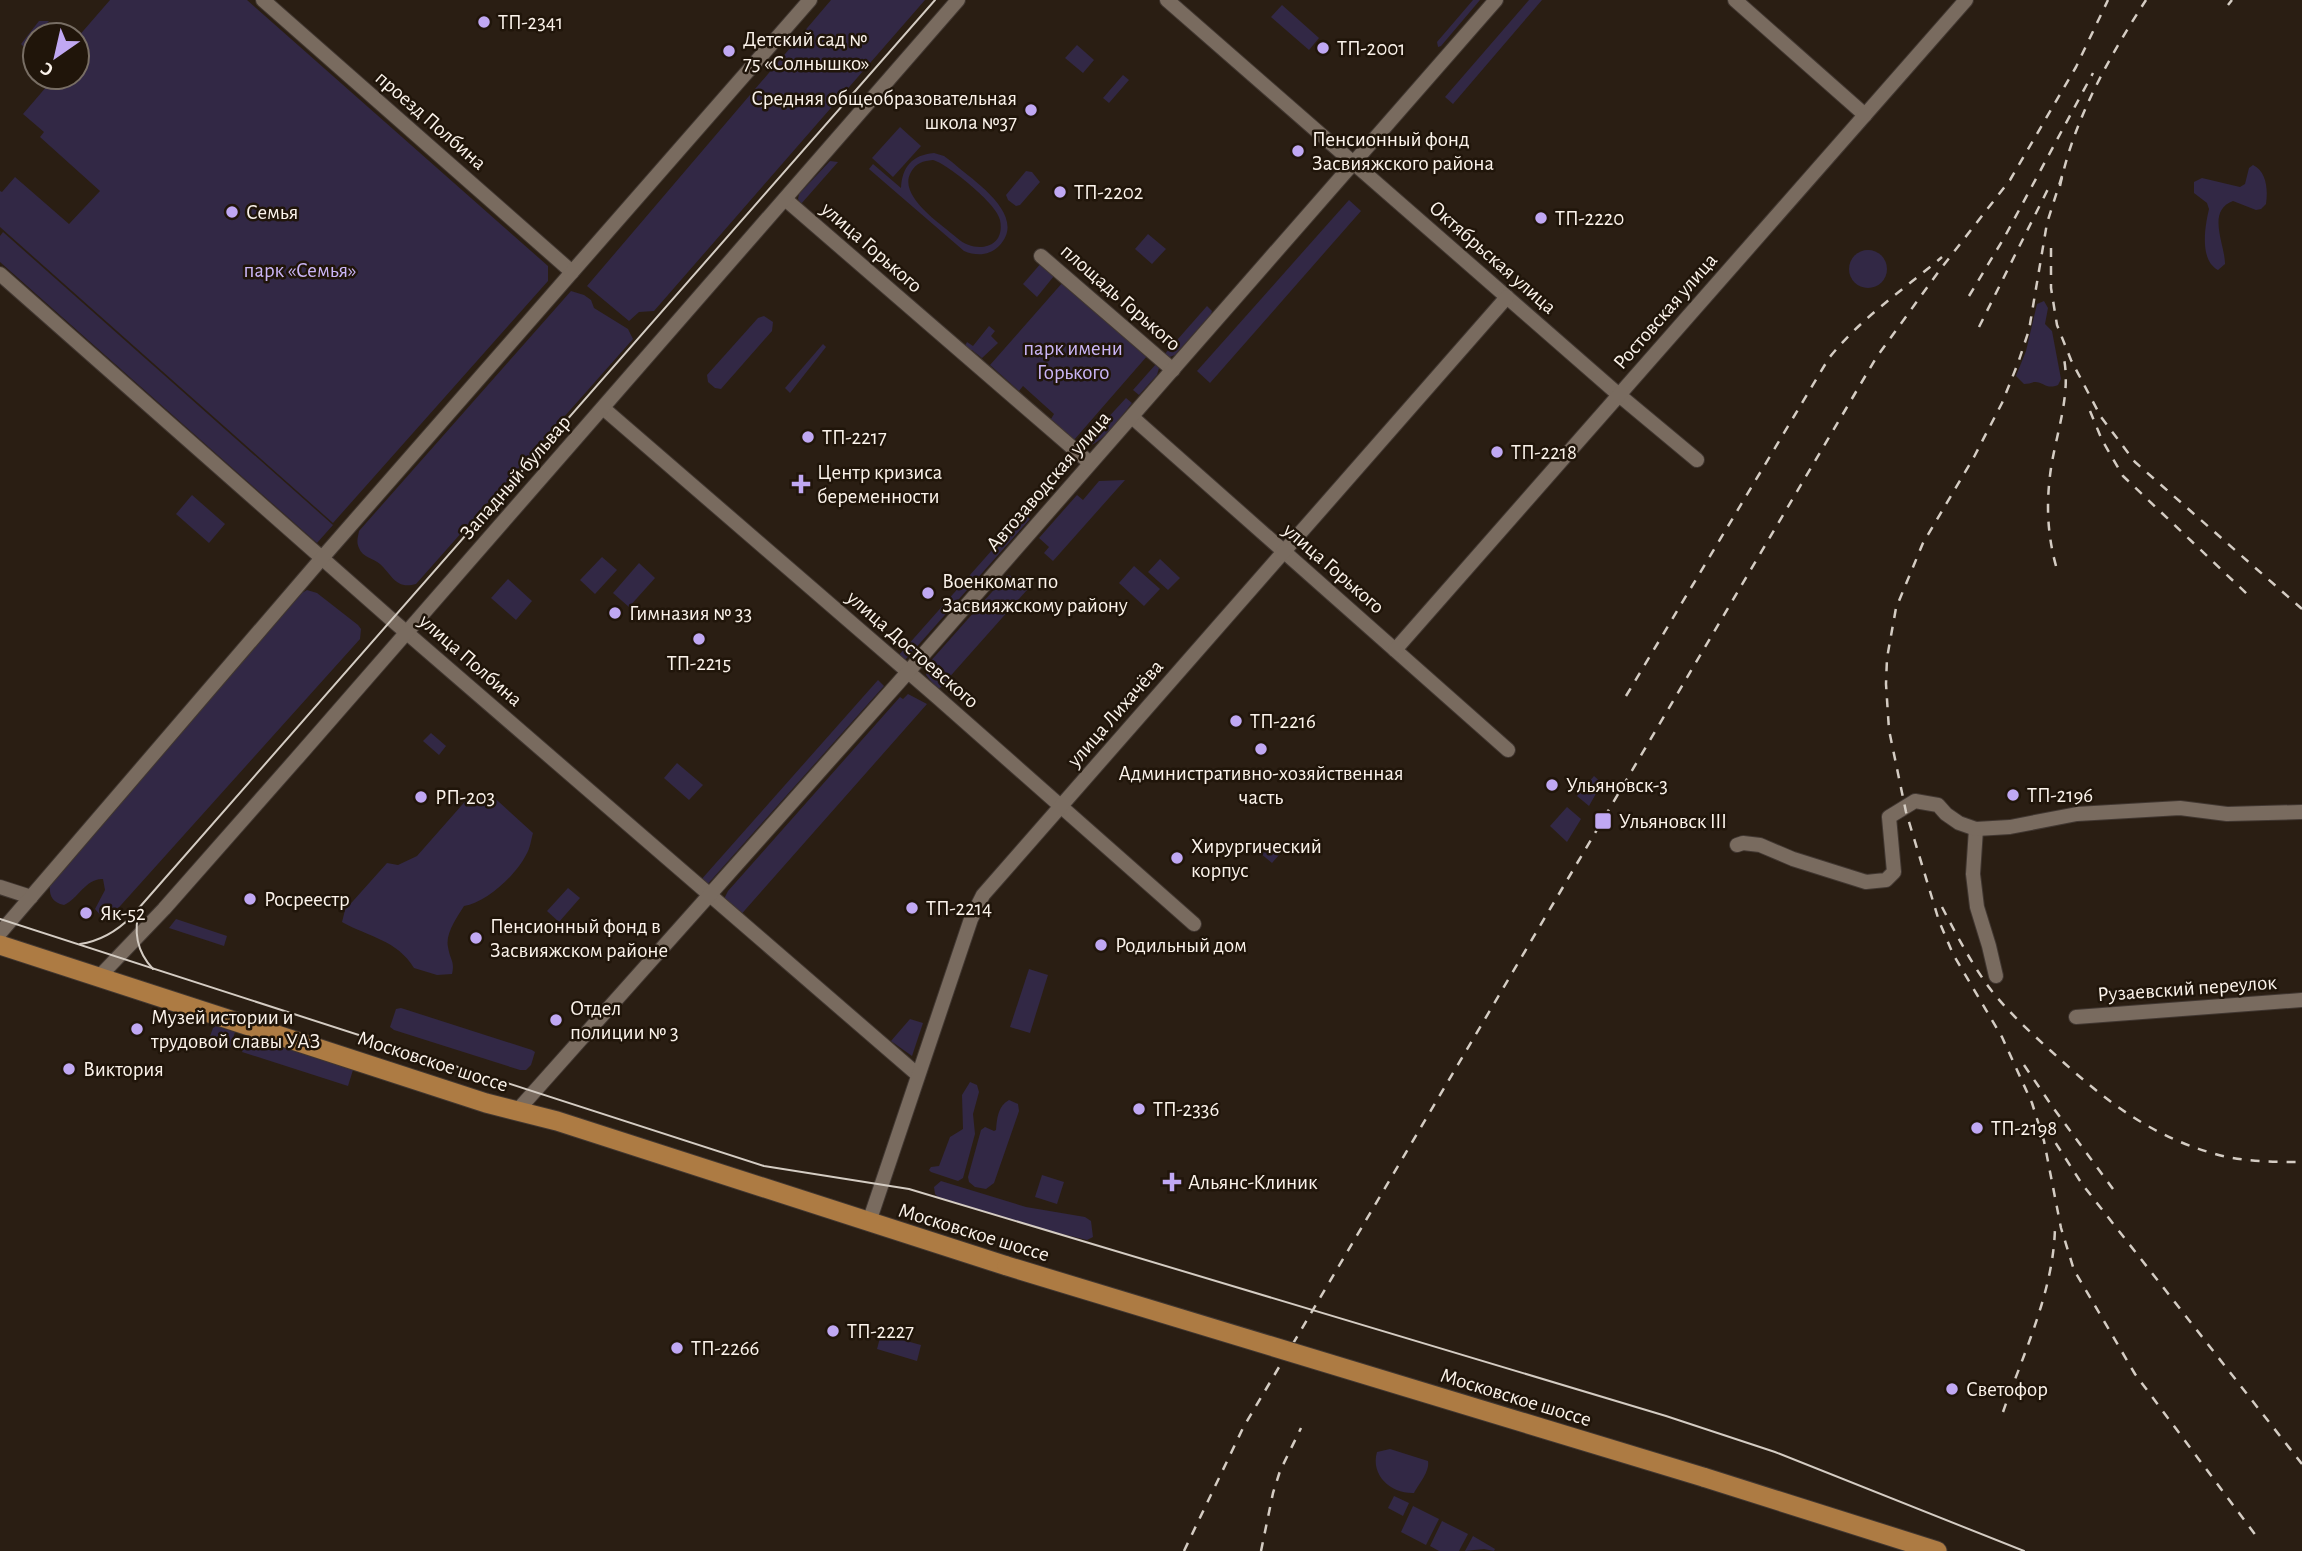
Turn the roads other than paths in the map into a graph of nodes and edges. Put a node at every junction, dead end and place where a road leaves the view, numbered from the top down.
1 (263, 0) edge
2 (810, 0) edge
3 (958, 0) edge
4 (1167, 0) edge
5 (1496, 0) edge
6 (1735, 0) edge
7 (1966, 0) edge
8 (1865, 115) junction
9 (1354, 163) junction
10 (785, 199) junction
11 (1041, 256) dead end
12 (572, 272) junction
13 (0, 274) edge
14 (1507, 297) junction
15 (1173, 370) junction
16 (1619, 395) junction
17 (603, 408) junction
18 (1132, 417) junction
19 (1698, 460) dead end
20 (1090, 463) junction
21 (1283, 551) junction
22 (321, 558) junction
23 (407, 633) junction
24 (1395, 650) junction
25 (908, 672) junction
26 (1508, 750) dead end
27 (1061, 807) junction
28 (2302, 812) edge
29 (1976, 829) junction
30 (1738, 845) dead end
31 (0, 887) edge
32 (709, 896) junction
33 (31, 897) junction
34 (1194, 925) dead end
35 (0, 933) edge
36 (0, 945) edge
37 (1996, 975) dead end
38 (98, 978) junction
39 (2302, 1000) edge
40 (2076, 1017) dead end
41 (918, 1075) junction
42 (517, 1111) junction
43 (869, 1223) junction
44 (1937, 1551) edge

1 - 12 street, проезд Полбина
2 - 12 street
3 - 10 street, Западный бульвар
4 - 9 street, Октябрьская улица
5 - 9 street, Автозаводская улица
6 - 8 street
7 - 8 street, Ростовская улица
8 - 16 street, Ростовская улица
9 - 14 street, Октябрьская улица
9 - 15 street, Автозаводская улица
10 - 17 street, Западный бульвар
10 - 20 street, улица Горького
11 - 15 street, площадь Горького
12 - 22 street
13 - 22 street, улица Полбина
14 - 16 street, Октябрьская улица
14 - 21 street, улица Лихачёва
15 - 18 street, Автозаводская улица
16 - 19 street, Октябрьская улица
16 - 24 street, Ростовская улица
17 - 23 street, Западный бульвар
17 - 25 street, улица Достоевского
18 - 20 street, Автозаводская улица
18 - 21 street, улица Горького
20 - 25 street, Автозаводская улица
21 - 24 street, улица Горького
21 - 27 street, улица Лихачёва
22 - 23 street, улица Полбина
22 - 33 street
23 - 32 street, улица Полбина
23 - 38 street, Западный бульвар
24 - 26 street, улица Горького
25 - 27 street, улица Достоевского
25 - 32 street, Автозаводская улица
27 - 34 street, улица Достоевского
27 - 41 street, улица Лихачёва
28 - 29 street
29 - 30 street
29 - 37 street
31 - 33 street
32 - 41 street, улица Полбина
32 - 42 street, Автозаводская улица
33 - 35 street
36 - 38 main road, Московское шоссе
38 - 42 main road, Московское шоссе
39 - 40 street, Рузаевский переулок
41 - 43 street, улица Лихачёва
42 - 43 main road, Московское шоссе
43 - 44 main road, Московское шоссе, bridge

